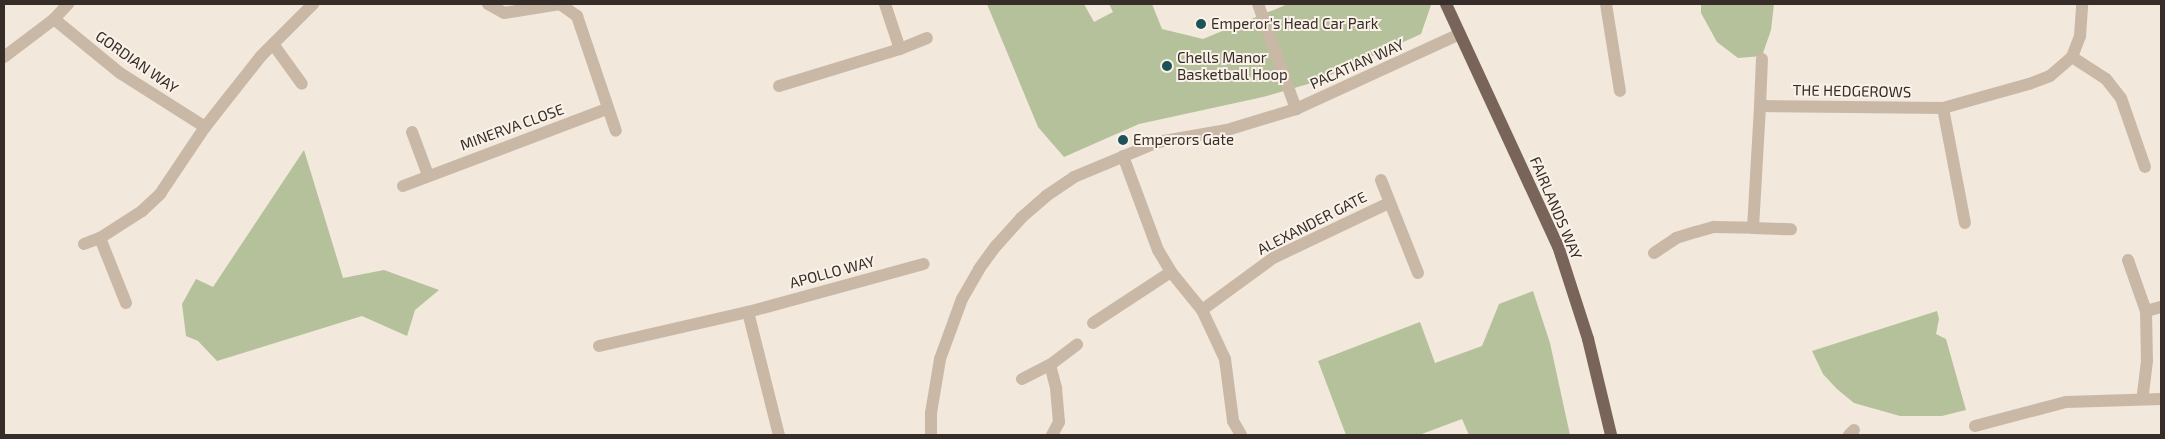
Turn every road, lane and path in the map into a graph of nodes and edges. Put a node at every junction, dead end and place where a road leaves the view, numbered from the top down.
1 (68, 4) edge
2 (314, 4) edge
3 (488, 4) edge
4 (886, 4) edge
5 (1258, 4) edge
6 (1446, 4) edge
7 (1606, 4) edge
8 (2082, 4) edge
9 (54, 19) junction
10 (1460, 34) junction
11 (927, 38) dead end
12 (273, 44) junction
13 (900, 49) junction
14 (4, 57) edge
15 (2072, 57) junction
16 (1762, 59) dead end
17 (302, 84) dead end
18 (779, 86) dead end
19 (1620, 91) dead end
20 (1760, 106) junction
21 (1943, 108) junction
22 (607, 109) junction
23 (1296, 109) junction
24 (205, 127) junction
25 (616, 131) dead end
26 (412, 132) dead end
27 (1123, 156) junction
28 (2145, 167) dead end
29 (428, 175) junction
30 (1380, 180) dead end
31 (403, 186) dead end
32 (1389, 202) junction
33 (1965, 223) dead end
34 (1754, 228) junction
35 (1791, 229) dead end
36 (100, 238) junction
37 (84, 244) dead end
38 (1654, 253) dead end
39 (2128, 260) dead end
40 (924, 264) dead end
41 (1171, 272) junction
42 (1418, 273) dead end
43 (126, 302) dead end
44 (2161, 307) edge
45 (1202, 310) junction
46 (748, 312) junction
47 (2146, 312) junction
48 (1093, 323) dead end
49 (1077, 345) dead end
50 (599, 346) dead end
51 (1050, 365) junction
52 (1022, 379) dead end
53 (2142, 398) junction
54 (2161, 399) edge
55 (1975, 426) dead end
56 (778, 435) edge
57 (931, 435) edge
58 (1052, 435) edge
59 (1241, 435) edge
60 (1611, 435) edge

1 - 9 street
2 - 12 street
3 - 22 street
4 - 13 street
5 - 23 street
6 - 10 main road, FAIRLANDS WAY
7 - 19 street
8 - 15 street, THE HEDGEROWS
9 - 14 street
9 - 24 street, GORDIAN WAY
10 - 23 street, PACATIAN WAY
10 - 60 main road, FAIRLANDS WAY
11 - 13 street
12 - 17 street
12 - 24 street
13 - 18 street
15 - 21 street, THE HEDGEROWS
15 - 28 street
16 - 20 street
20 - 21 street, THE HEDGEROWS
20 - 34 street
21 - 33 street
22 - 25 street
22 - 29 street, MINERVA CLOSE
23 - 27 street, PACATIAN WAY
24 - 36 street
26 - 29 street
27 - 41 street
27 - 57 street, PACATIAN WAY
29 - 31 street, MINERVA CLOSE
30 - 32 street, ALEXANDER GATE
32 - 42 street, ALEXANDER GATE
32 - 45 street, ALEXANDER GATE
34 - 35 street
34 - 38 street
36 - 37 street
36 - 43 street
39 - 47 street
40 - 46 street, APOLLO WAY
41 - 45 street
41 - 48 street
44 - 47 street
45 - 59 street
46 - 50 street, APOLLO WAY
46 - 56 street
47 - 53 street
49 - 51 street
51 - 52 street
51 - 58 street
53 - 54 street
53 - 55 street

